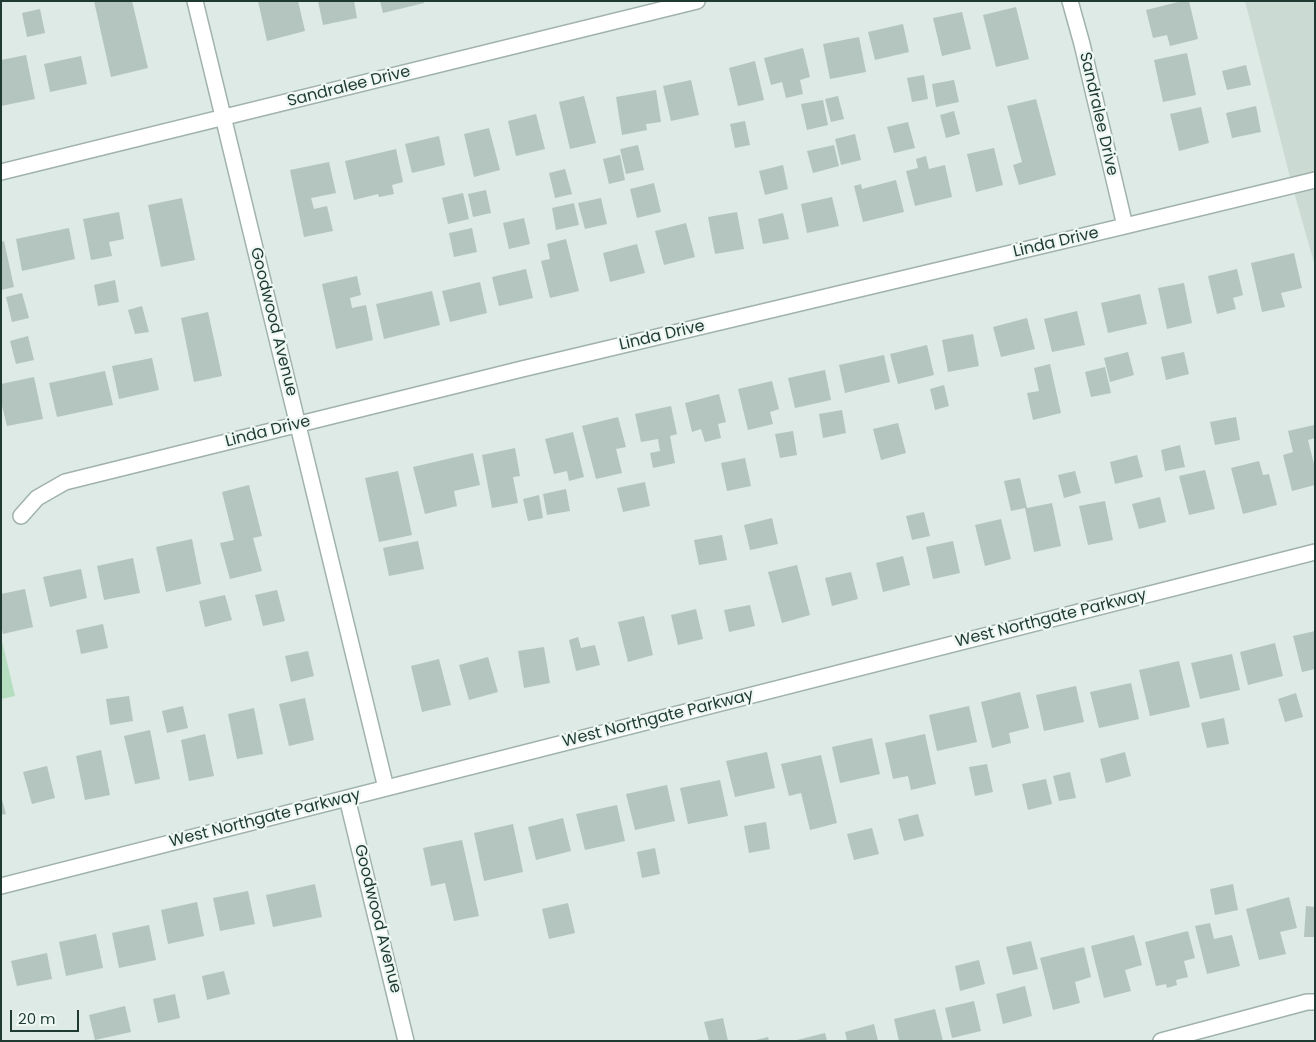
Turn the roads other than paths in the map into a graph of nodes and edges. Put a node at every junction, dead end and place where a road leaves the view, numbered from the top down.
1 (195, 1) edge
2 (697, 1) edge
3 (1070, 1) edge
4 (223, 118) junction
5 (1, 172) edge
6 (1315, 180) edge
7 (1126, 226) junction
8 (298, 424) junction
9 (21, 516) dead end
10 (1315, 552) edge
11 (386, 788) junction
12 (347, 798) junction
13 (1, 886) edge
14 (1315, 1002) edge
15 (406, 1041) edge
16 (1161, 1041) edge

1 - 4 street, Goodwood Avenue
2 - 4 street, Sandralee Drive
3 - 7 street, Sandralee Drive
4 - 5 street, Sandralee Drive
4 - 8 street, Goodwood Avenue
6 - 7 street, Linda Drive
7 - 8 street, Linda Drive
8 - 9 street, Linda Drive
8 - 11 street, Goodwood Avenue
10 - 11 street, West Northgate Parkway
11 - 12 street, West Northgate Parkway
12 - 13 street, West Northgate Parkway
12 - 15 street, Goodwood Avenue
14 - 16 street

